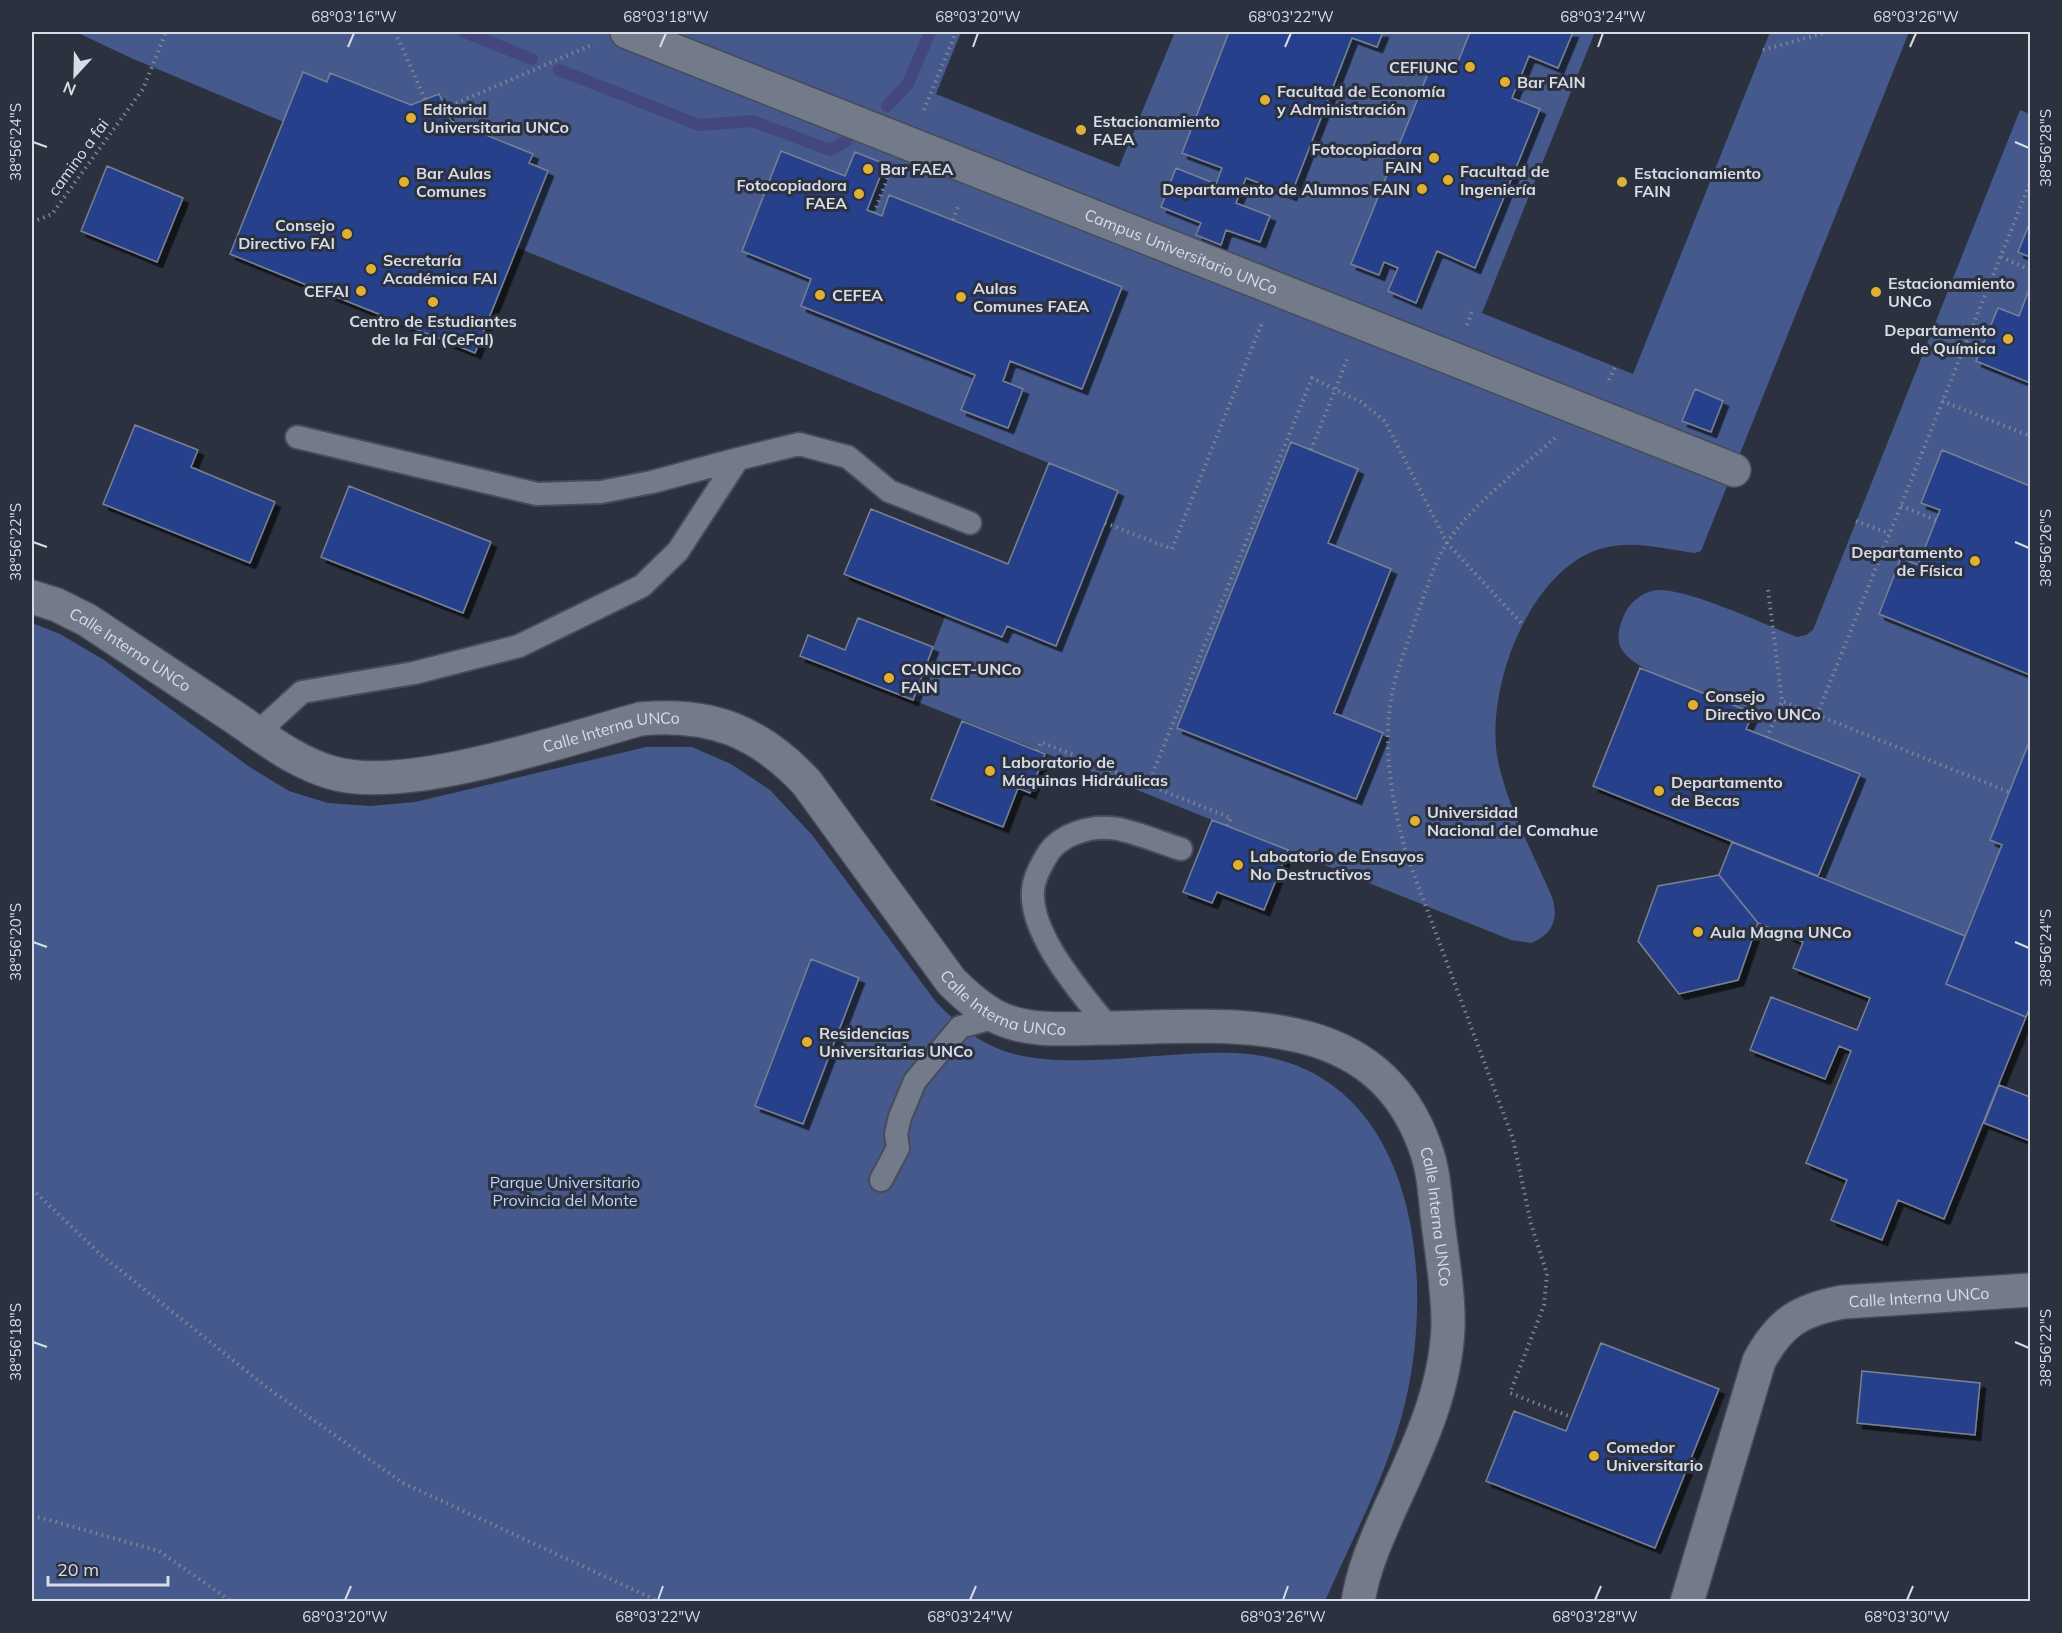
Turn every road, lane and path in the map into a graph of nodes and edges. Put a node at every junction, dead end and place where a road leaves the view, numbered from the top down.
1 (166, 32) edge
2 (395, 32) edge
3 (956, 32) edge
4 (1828, 32) edge
5 (614, 36) edge
6 (1763, 50) dead end
7 (425, 99) dead end
8 (445, 108) dead end
9 (910, 144) junction
10 (2031, 183) edge
11 (32, 222) edge
12 (2000, 257) junction
13 (2031, 270) edge
14 (1275, 289) junction
15 (1336, 388) junction
16 (1942, 401) junction
17 (1584, 411) junction
18 (2031, 436) edge
19 (297, 437) dead end
20 (1311, 450) dead end
21 (738, 459) junction
22 (1734, 470) dead end
23 (1900, 506) junction
24 (1936, 520) dead end
25 (1856, 521) dead end
26 (970, 523) dead end
27 (1105, 523) dead end
28 (1890, 534) junction
29 (1447, 543) junction
30 (1768, 590) dead end
31 (32, 597) edge
32 (1523, 626) dead end
33 (1782, 701) junction
34 (1817, 715) junction
35 (257, 733) junction
36 (1767, 738) dead end
37 (1037, 751) dead end
38 (1148, 785) junction
39 (2009, 792) dead end
40 (1227, 826) dead end
41 (1180, 849) dead end
42 (997, 1017) junction
43 (1109, 1028) junction
44 (881, 1180) dead end
45 (32, 1189) edge
46 (2031, 1290) edge
47 (1571, 1417) dead end
48 (32, 1517) edge
49 (232, 1602) edge
50 (660, 1602) edge
51 (1358, 1602) edge
52 (1687, 1602) edge

1 - 11 path, camino a fai
2 - 7 path
3 - 9 path
4 - 6 path
5 - 8 path
5 - 9 street, Campus Universitario UNCo
9 - 14 street, Campus Universitario UNCo
10 - 12 path
12 - 13 path
12 - 16 path
14 - 17 street, Campus Universitario UNCo
14 - 27 path
15 - 20 path
15 - 29 path
15 - 38 path
16 - 18 path
16 - 23 path
17 - 22 street, Campus Universitario UNCo
17 - 29 path
19 - 21 lane
21 - 26 lane
21 - 35 lane
23 - 24 path
23 - 28 path
25 - 28 path
28 - 34 path
29 - 32 path
29 - 47 path
30 - 33 path
31 - 35 street, Calle Interna UNCo
33 - 34 path
33 - 36 path
34 - 39 path
35 - 42 street, Calle Interna UNCo
37 - 38 path
38 - 40 path
41 - 43 lane, Calle Interna UNCo
42 - 43 street, Calle Interna UNCo
42 - 44 lane
43 - 51 street, Calle Interna UNCo
45 - 50 path
46 - 52 street, Calle Interna UNCo
48 - 49 path

